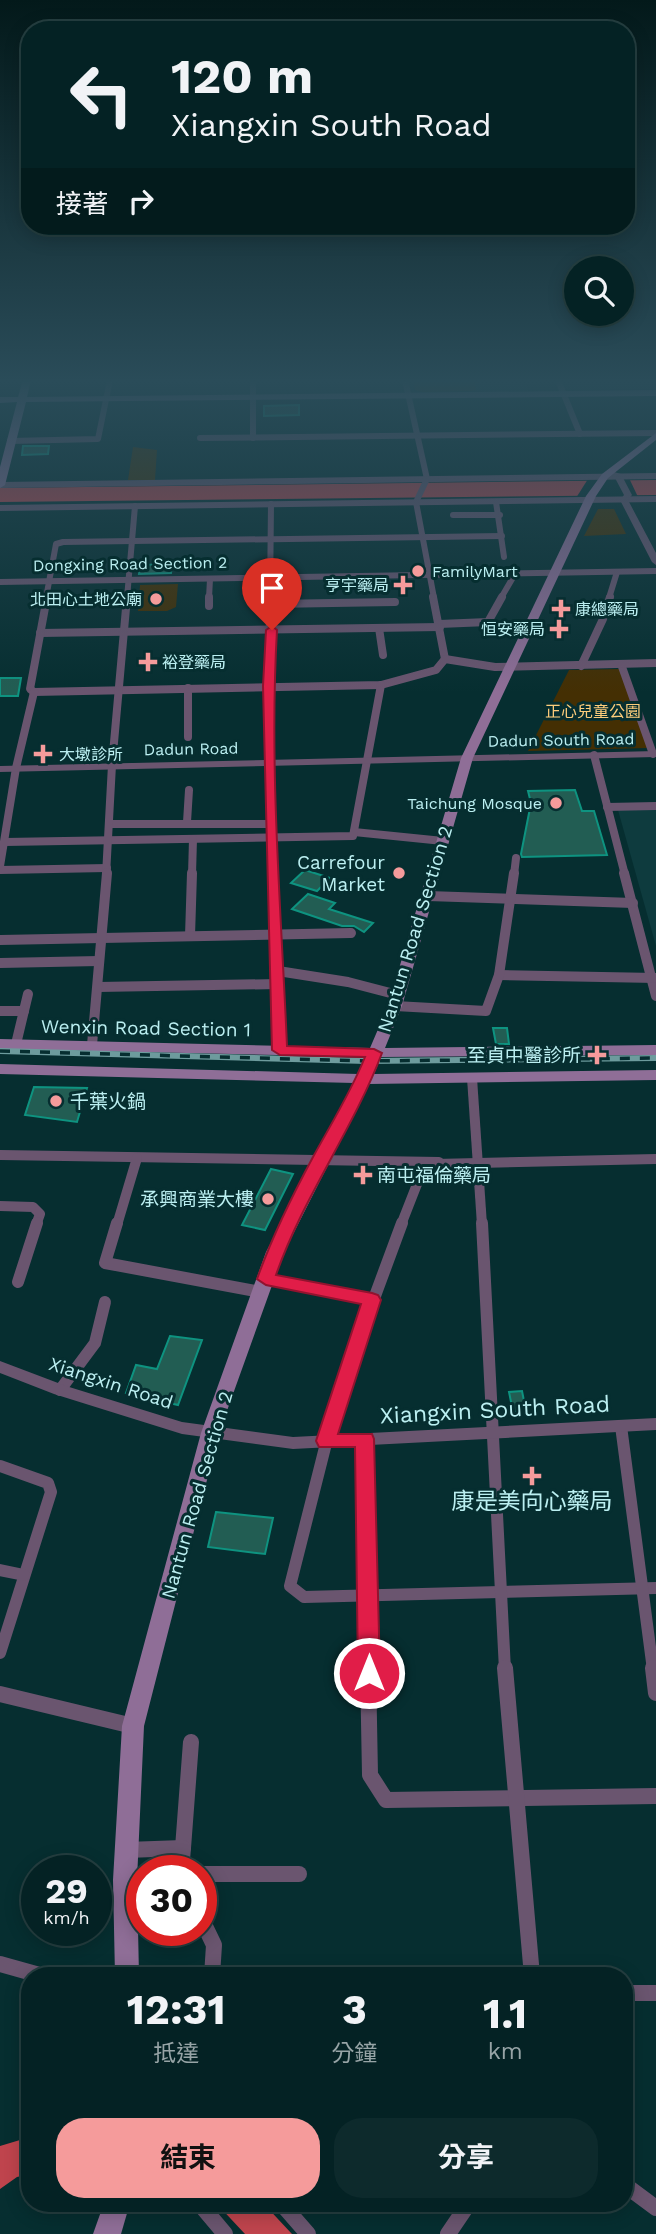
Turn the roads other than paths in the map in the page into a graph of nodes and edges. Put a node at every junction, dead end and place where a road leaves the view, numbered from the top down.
1 (64, 484) edge
2 (424, 484) edge
3 (604, 484) edge
4 (616, 484) edge
5 (0, 485) edge
6 (626, 497) junction
7 (590, 498) junction
8 (656, 499) edge
9 (417, 501) junction
10 (496, 502) junction
11 (271, 504) junction
12 (135, 506) junction
13 (0, 508) edge
14 (453, 515) dead end
15 (500, 515) junction
16 (502, 536) junction
17 (422, 537) junction
18 (271, 539) junction
19 (132, 541) junction
20 (504, 557) dead end
21 (656, 562) edge
22 (656, 571) edge
23 (617, 572) junction
24 (554, 573) junction
25 (514, 574) junction
26 (429, 575) junction
27 (271, 578) junction
28 (210, 579) junction
29 (128, 580) junction
30 (0, 582) edge
31 (49, 582) junction
32 (395, 602) dead end
33 (271, 604) junction
34 (209, 606) dead end
35 (440, 625) junction
36 (379, 628) junction
37 (272, 630) junction
38 (125, 632) junction
39 (40, 633) junction
40 (383, 655) dead end
41 (445, 659) junction
42 (656, 663) edge
43 (621, 664) junction
44 (581, 666) junction
45 (511, 667) junction
46 (381, 685) junction
47 (268, 686) junction
48 (188, 688) junction
49 (118, 689) junction
50 (34, 692) junction
51 (188, 737) dead end
52 (655, 754) edge
53 (594, 755) junction
54 (467, 758) junction
55 (366, 761) junction
56 (269, 763) junction
57 (112, 765) junction
58 (16, 768) junction
59 (0, 769) edge
60 (189, 790) dead end
61 (656, 806) edge
62 (607, 807) junction
63 (187, 822) junction
64 (110, 824) junction
65 (271, 824) junction
66 (354, 832) junction
67 (271, 837) junction
68 (193, 839) junction
69 (108, 840) junction
70 (443, 841) junction
71 (5, 842) junction
72 (516, 858) dead end
73 (0, 868) edge
74 (107, 868) junction
75 (428, 896) junction
76 (512, 898) junction
77 (633, 903) junction
78 (351, 933) dead end
79 (277, 934) junction
80 (190, 936) junction
81 (102, 938) junction
82 (0, 940) edge
83 (99, 961) junction
84 (0, 963) edge
85 (278, 971) junction
86 (499, 975) junction
87 (654, 978) edge
88 (278, 984) junction
89 (98, 987) junction
90 (28, 994) dead end
91 (656, 996) edge
92 (396, 1000) junction
93 (0, 1011) edge
94 (24, 1011) junction
95 (0, 1044) edge
96 (16, 1044) junction
97 (92, 1045) junction
98 (280, 1050) junction
99 (656, 1050) edge
100 (374, 1053) junction
101 (0, 1069) edge
102 (656, 1075) edge
103 (472, 1078) junction
104 (364, 1079) junction
105 (0, 1155) edge
106 (137, 1158) junction
107 (656, 1159) edge
108 (320, 1161) junction
109 (480, 1162) junction
110 (0, 1206) edge
111 (18, 1282) dead end
112 (263, 1285) junction
113 (372, 1300) junction
114 (105, 1302) dead end
115 (0, 1367) edge
116 (60, 1390) junction
117 (656, 1424) edge
118 (621, 1426) junction
119 (211, 1433) junction
120 (491, 1433) junction
121 (365, 1439) junction
122 (326, 1441) junction
123 (0, 1466) edge
124 (0, 1570) edge
125 (24, 1575) junction
126 (649, 1588) edge
127 (502, 1592) junction
128 (368, 1596) junction
129 (0, 1653) edge
130 (656, 1693) edge
131 (0, 1694) edge
132 (133, 1726) junction
133 (191, 1742) dead end
134 (513, 1796) junction
135 (656, 1796) edge
136 (183, 1848) junction
137 (126, 1850) junction
138 (182, 1855) edge
139 (217, 1874) edge
140 (299, 1874) dead end
141 (214, 1946) edge
142 (1, 1966) edge
143 (127, 1967) edge
144 (213, 1967) edge
145 (531, 1967) edge
146 (21, 1971) edge
147 (633, 1993) edge
148 (656, 1993) edge
149 (633, 2191) edge
150 (656, 2208) edge
151 (114, 2212) edge
152 (206, 2212) edge
153 (289, 2212) edge
154 (463, 2212) edge
155 (107, 2234) edge
156 (225, 2234) edge
157 (308, 2234) edge
158 (448, 2234) edge

1 - 5 street
2 - 9 street
3 - 7 main road, Nantun Road Section 2
4 - 6 street
6 - 7 street
6 - 8 street
6 - 21 street
7 - 10 street
7 - 24 main road, Nantun Road Section 2
9 - 10 street
9 - 11 street
9 - 17 street
10 - 15 street
11 - 12 street
11 - 18 street
12 - 13 street
12 - 19 street
14 - 15 street
15 - 16 street
16 - 17 street
16 - 20 street
17 - 18 street
17 - 26 street
18 - 19 street
18 - 27 street
19 - 29 street
19 - 31 street
22 - 23 street, Dongxing Road Section 2
23 - 24 street, Dongxing Road Section 2
23 - 44 street
24 - 25 street, Dongxing Road Section 2
24 - 45 main road, Nantun Road Section 2
25 - 26 street, Dongxing Road Section 2
25 - 35 street
26 - 27 street, Dongxing Road Section 2
26 - 35 street
27 - 28 street, Dongxing Road Section 2
27 - 33 street
28 - 29 street, Dongxing Road Section 2
28 - 34 street
29 - 31 street, Dongxing Road Section 2
29 - 38 street
30 - 31 street, Dongxing Road Section 2
31 - 39 street
32 - 33 street
33 - 37 street
35 - 36 street
35 - 41 street
36 - 37 street
36 - 40 street
37 - 38 street
37 - 47 street
38 - 39 street
38 - 49 street
39 - 50 street
41 - 45 street
41 - 46 street
42 - 43 street
43 - 44 street
43 - 52 street
44 - 45 street
45 - 54 main road, Nantun Road Section 2
46 - 47 street
46 - 55 street
47 - 48 street
47 - 56 street
48 - 49 street
48 - 51 street
49 - 50 street
49 - 57 street
50 - 58 street
52 - 53 street, Dadun South Road
53 - 54 street, Dadun South Road
53 - 62 street
54 - 55 street, Dadun Road
54 - 70 main road, Nantun Road Section 2
55 - 56 street, Dadun Road
55 - 66 street
56 - 57 street, Dadun Road
56 - 65 street
57 - 58 street, Dadun Road
57 - 64 street
58 - 59 street, Dadun Road
58 - 71 street
60 - 63 street
61 - 62 street
62 - 77 street
63 - 64 street
63 - 65 street
64 - 69 street
65 - 67 street
66 - 67 street
66 - 70 street
67 - 68 street
67 - 79 street
68 - 69 street
68 - 80 street
69 - 71 street
69 - 74 street
70 - 75 main road, Nantun Road Section 2
71 - 73 street
72 - 76 street
73 - 74 street
74 - 81 street
75 - 76 street
75 - 92 main road, Nantun Road Section 2
76 - 77 street
76 - 86 street
77 - 87 street
78 - 79 street
79 - 80 street
79 - 85 street
80 - 81 street
81 - 82 street
81 - 83 street
83 - 84 street
83 - 89 street
85 - 88 street
85 - 92 street
86 - 87 street
86 - 92 street
87 - 91 street
88 - 89 street
88 - 98 street
89 - 97 street
90 - 94 street
92 - 100 main road, Nantun Road Section 2
93 - 94 street
94 - 96 street
95 - 96 main road, Wenxin Road Section 1
96 - 97 main road, Wenxin Road Section 1
97 - 98 main road, Wenxin Road Section 1
98 - 100 main road, Wenxin Road Section 1
99 - 100 main road, Wenxin Road Section 1
100 - 104 main road, Nantun Road Section 2
101 - 104 main road
102 - 103 main road
103 - 104 main road
103 - 109 street
104 - 108 main road, Nantun Road Section 2
105 - 106 street
106 - 108 street
106 - 112 street
107 - 109 street
108 - 109 street
108 - 112 main road, Nantun Road Section 2
109 - 113 street
109 - 120 street
110 - 111 street
112 - 113 street
112 - 119 main road, Nantun Road Section 2
113 - 122 street
114 - 116 street
115 - 116 street, Xiangxin Road
116 - 119 street, Xiangxin Road
117 - 118 street, Xiangxin South Road
118 - 120 street, Xiangxin South Road
118 - 126 street
119 - 122 street, Xiangxin South Road
119 - 132 main road, Nantun Road Section 2
120 - 121 street, Xiangxin South Road
120 - 127 street
121 - 122 street, Xiangxin South Road
121 - 128 street
122 - 128 street
123 - 125 street
124 - 125 street
125 - 129 street
126 - 127 street
126 - 130 street
127 - 128 street
127 - 134 street
128 - 134 street
131 - 132 street
132 - 137 main road, Nantun Road Section 2
133 - 136 street
134 - 135 street
134 - 145 street
136 - 137 street
136 - 138 street
137 - 143 main road, Nantun Road Section 2
139 - 140 street
141 - 144 street
142 - 146 street
147 - 148 street
149 - 150 street
151 - 155 main road
152 - 156 street
153 - 157 street
154 - 158 street

